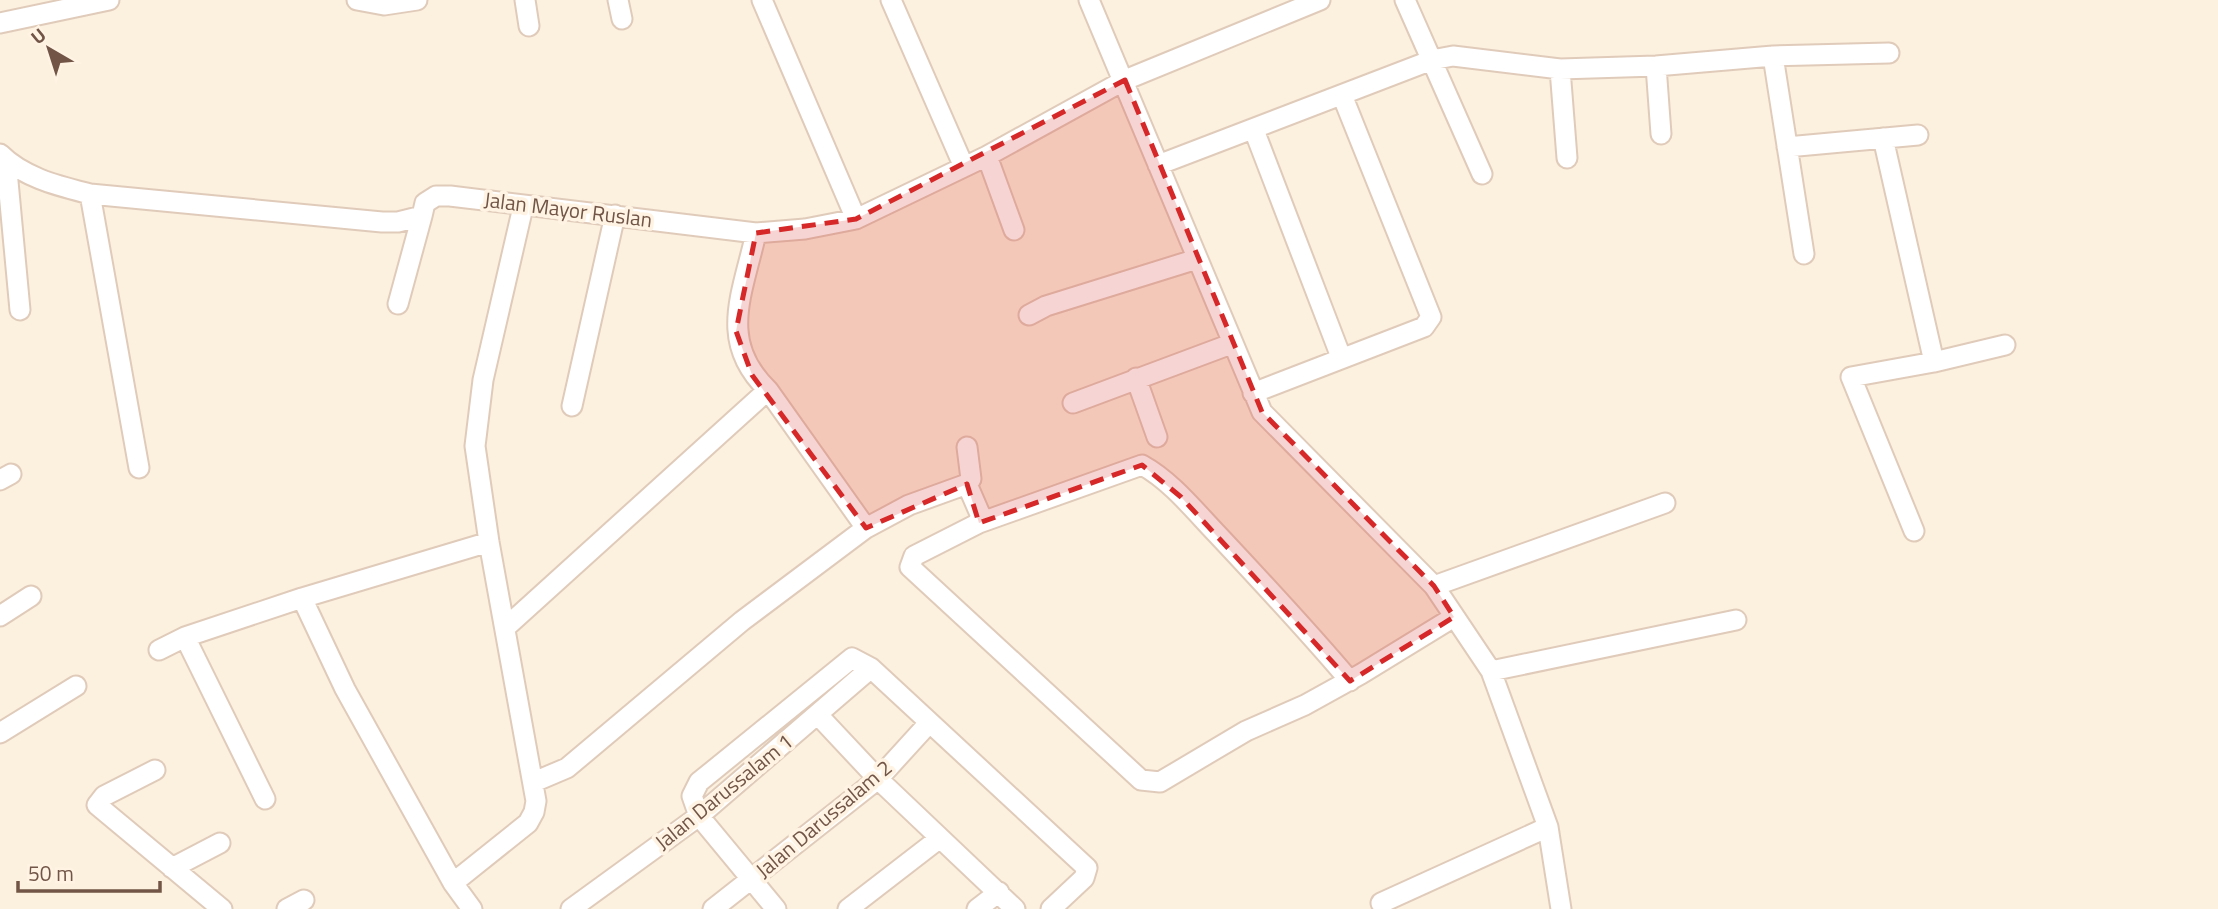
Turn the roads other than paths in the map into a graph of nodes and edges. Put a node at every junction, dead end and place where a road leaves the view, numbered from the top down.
1 (109, 0) edge
2 (357, 0) edge
3 (417, 0) edge
4 (525, 0) edge
5 (762, 0) edge
6 (891, 0) edge
7 (1089, 0) edge
8 (1320, 0) edge
9 (1405, 0) edge
10 (0, 23) edge
11 (528, 26) dead end
12 (1889, 53) dead end
13 (1773, 56) junction
14 (1432, 60) junction
15 (1657, 66) junction
16 (1560, 69) junction
17 (1125, 80) junction
18 (1342, 95) junction
19 (1254, 131) junction
20 (1661, 134) dead end
21 (1918, 135) dead end
22 (1883, 138) junction
23 (1787, 147) junction
24 (987, 156) junction
25 (3, 157) edge
26 (1567, 158) dead end
27 (1158, 165) junction
28 (964, 167) junction
29 (1482, 174) dead end
30 (90, 194) junction
31 (523, 207) junction
32 (615, 215) junction
33 (422, 216) junction
34 (856, 219) junction
35 (1014, 230) dead end
36 (756, 233) junction
37 (1804, 254) dead end
38 (1197, 259) junction
39 (398, 304) dead end
40 (20, 310) dead end
41 (1029, 315) dead end
42 (1231, 344) junction
43 (2005, 345) dead end
44 (1341, 357) junction
45 (1934, 362) junction
46 (1136, 379) junction
47 (768, 390) junction
48 (1254, 393) junction
49 (1073, 403) dead end
50 (572, 406) dead end
51 (1157, 437) dead end
52 (967, 447) dead end
53 (139, 468) dead end
54 (967, 484) junction
55 (1665, 503) dead end
56 (979, 523) junction
57 (866, 527) junction
58 (1914, 531) dead end
59 (489, 542) junction
60 (1434, 586) junction
61 (31, 596) dead end
62 (302, 598) junction
63 (0, 616) edge
64 (1454, 617) junction
65 (1736, 620) dead end
66 (505, 628) junction
67 (185, 637) junction
68 (159, 650) dead end
69 (871, 668) junction
70 (1491, 671) junction
71 (1350, 681) junction
72 (76, 687) dead end
73 (818, 715) junction
74 (929, 723) junction
75 (0, 733) edge
76 (155, 770) dead end
77 (878, 779) junction
78 (534, 782) junction
79 (265, 799) dead end
80 (699, 816) junction
81 (1548, 827) junction
82 (940, 838) junction
83 (220, 843) dead end
84 (172, 868) junction
85 (751, 881) junction
86 (453, 883) junction
87 (999, 892) junction
88 (1381, 903) dead end
89 (222, 909) edge
90 (472, 909) edge
91 (571, 909) edge
92 (713, 909) edge
93 (776, 909) edge
94 (848, 909) edge
95 (977, 909) edge
96 (1015, 909) edge
97 (1051, 909) edge
98 (1561, 909) edge

1 - 10 street
2 - 3 street
4 - 11 street
5 - 34 street
6 - 28 street
7 - 17 street
8 - 17 street, Jalan Mayor Ruslan
9 - 14 street
12 - 13 street
13 - 15 street
13 - 23 street
14 - 16 street
14 - 18 street
14 - 29 street
15 - 16 street
15 - 20 street
16 - 26 street
17 - 24 street, Jalan Mayor Ruslan
17 - 27 street
18 - 19 street
18 - 44 street
19 - 27 street
19 - 44 street
21 - 22 street
22 - 23 street
22 - 45 street
23 - 37 street
24 - 28 street, Jalan Mayor Ruslan
24 - 35 street
25 - 30 street, Jalan Mayor Ruslan
25 - 40 street
27 - 38 street
28 - 34 street, Jalan Mayor Ruslan
30 - 33 street, Jalan Mayor Ruslan
30 - 53 street
31 - 32 street, Jalan Mayor Ruslan
31 - 33 street, Jalan Mayor Ruslan
31 - 59 street
32 - 36 street, Jalan Mayor Ruslan
32 - 50 street
33 - 39 street
34 - 36 street, Jalan Mayor Ruslan
36 - 47 street
38 - 41 street
38 - 42 street
42 - 46 street
42 - 48 street
43 - 45 street
44 - 48 street
45 - 58 street
46 - 49 street
46 - 51 street
47 - 57 street
47 - 66 street
48 - 60 street
52 - 54 street
54 - 56 street
54 - 57 street
55 - 60 street
56 - 71 street
56 - 71 street
57 - 78 street
59 - 62 street
59 - 66 street
60 - 64 street
61 - 63 street
62 - 67 street
62 - 86 street
64 - 70 street
64 - 71 street
65 - 70 street
66 - 78 street
67 - 68 street
67 - 79 street
69 - 73 street, Jalan Darussalam 1
69 - 74 street
69 - 80 street
70 - 81 street
72 - 75 street
73 - 77 street
73 - 80 street, Jalan Darussalam 1
74 - 77 street, Jalan Darussalam 2
74 - 97 street
76 - 84 street
77 - 82 street
77 - 85 street, Jalan Darussalam 2
78 - 86 street
80 - 85 street
80 - 91 street, Jalan Darussalam 1
81 - 88 street
81 - 98 street
82 - 87 street
82 - 94 street
83 - 84 street
84 - 89 street
85 - 92 street, Jalan Darussalam 2
85 - 93 street
86 - 90 street
87 - 95 street
87 - 96 street

